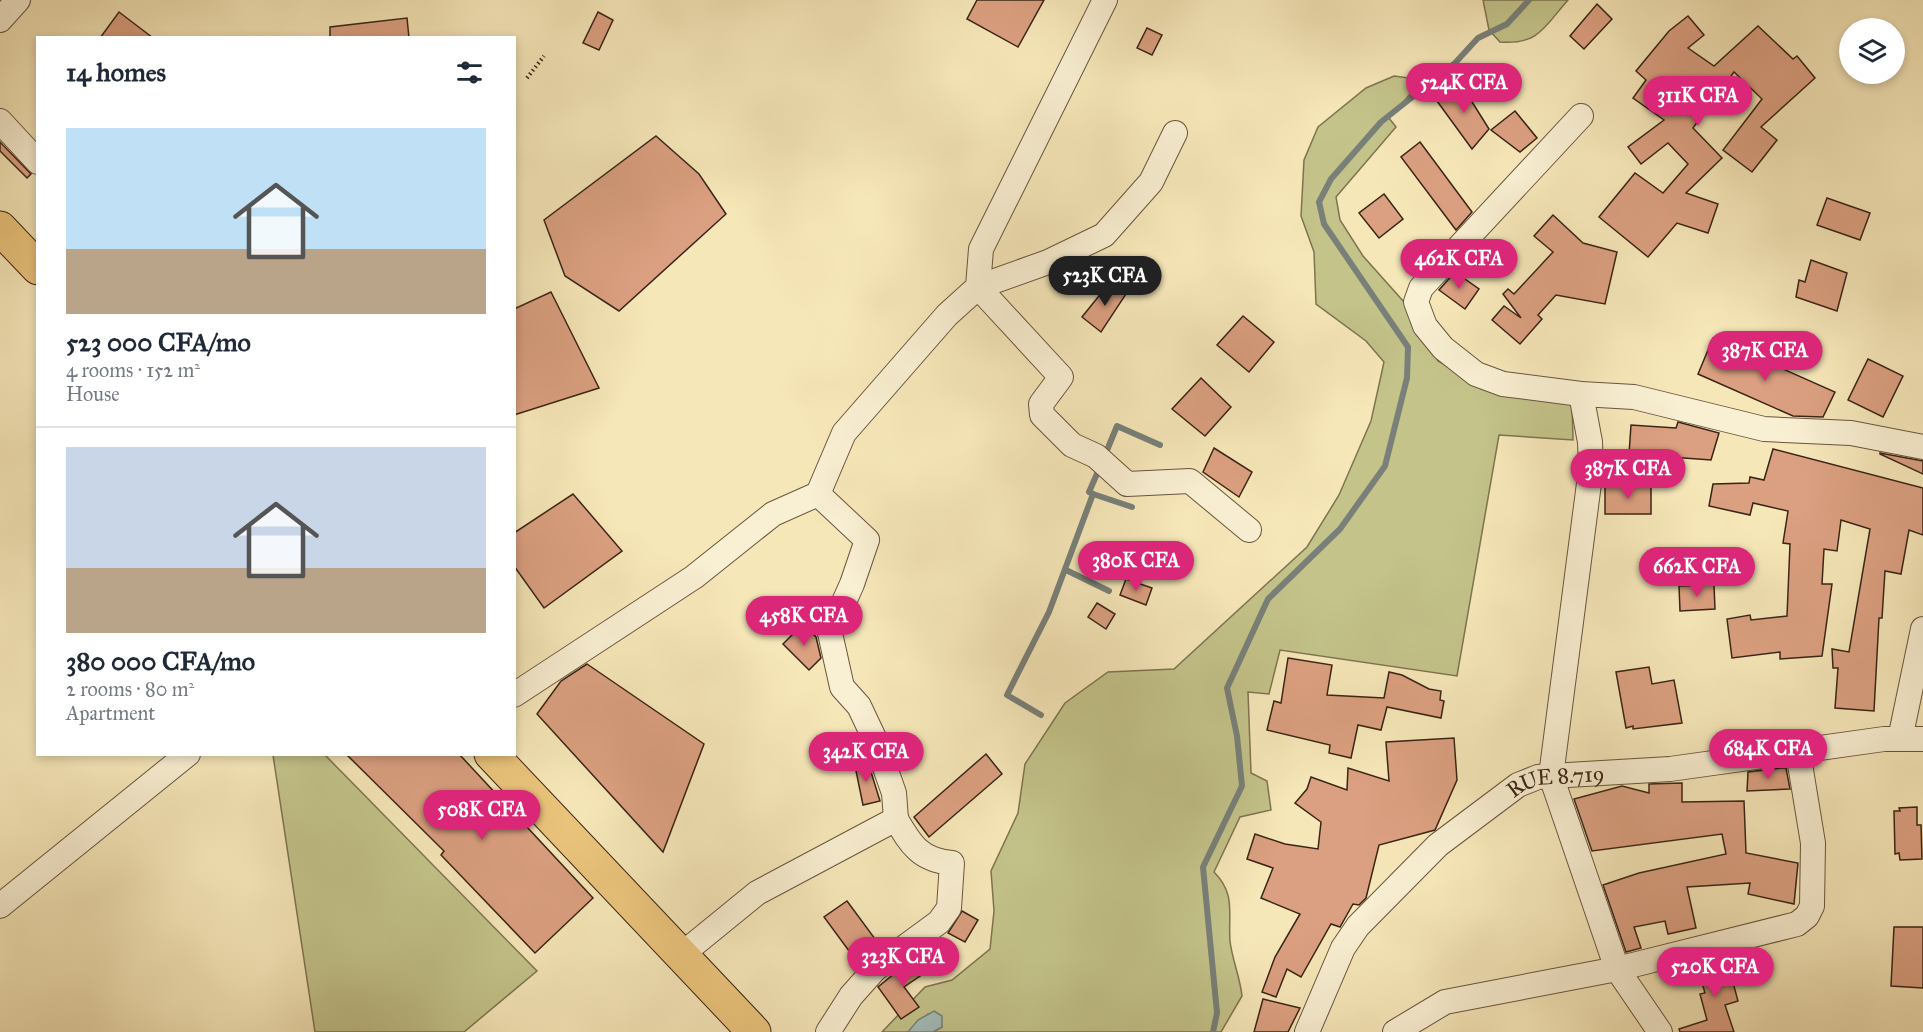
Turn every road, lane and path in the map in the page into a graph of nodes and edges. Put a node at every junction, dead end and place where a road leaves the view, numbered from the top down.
1 (18, 0) edge
2 (1105, 0) edge
3 (0, 20) edge
4 (544, 56) dead end
5 (526, 78) dead end
6 (1581, 116) dead end
7 (0, 121) edge
8 (1175, 133) dead end
9 (36, 160) edge
10 (0, 228) edge
11 (36, 266) edge
12 (978, 287) junction
13 (1581, 394) junction
14 (1923, 447) edge
15 (818, 494) junction
16 (1250, 530) dead end
17 (1923, 629) edge
18 (516, 693) edge
19 (1912, 739) edge
20 (1798, 752) junction
21 (186, 756) edge
22 (493, 756) edge
23 (1551, 776) junction
24 (896, 819) junction
25 (0, 906) edge
26 (681, 955) junction
27 (1617, 969) junction
28 (754, 1032) edge
29 (828, 1032) edge
30 (1307, 1032) edge
31 (1395, 1032) edge
32 (1660, 1032) edge

1 - 3 street
2 - 12 street
4 - 5 path
6 - 13 street
7 - 9 street
8 - 12 street
10 - 11 highway
12 - 15 street
12 - 16 street
13 - 14 street
13 - 23 street
15 - 18 street
15 - 24 street
17 - 19 street
19 - 20 street, RUE 8.719
20 - 23 street, RUE 8.719
20 - 27 street
21 - 25 street
22 - 26 highway
23 - 27 street
23 - 30 street, RUE 8.719
24 - 26 street
24 - 29 street
26 - 28 highway
27 - 31 street
27 - 32 street

